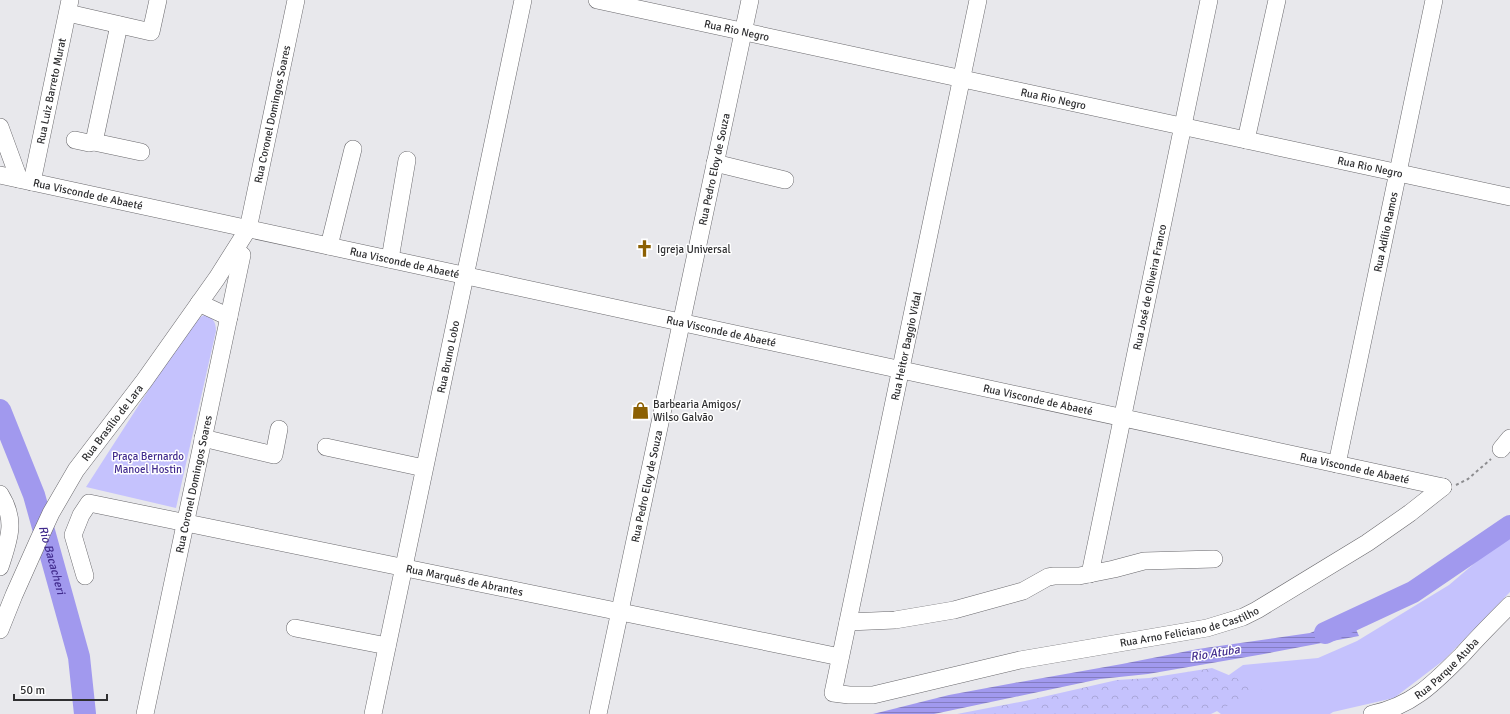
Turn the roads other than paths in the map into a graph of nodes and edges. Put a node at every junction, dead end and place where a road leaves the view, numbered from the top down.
1 (158, 0) edge
2 (296, 0) edge
3 (523, 0) edge
4 (597, 0) edge
5 (750, 0) edge
6 (978, 0) edge
7 (1209, 0) edge
8 (1277, 0) edge
9 (1434, 0) edge
10 (69, 7) edge
11 (119, 25) junction
12 (744, 32) junction
13 (962, 79) junction
14 (1183, 126) junction
15 (0, 127) edge
16 (75, 140) dead end
17 (1246, 140) junction
18 (94, 142) junction
19 (353, 149) dead end
20 (141, 152) dead end
21 (407, 160) dead end
22 (715, 163) junction
23 (1398, 172) junction
24 (0, 175) edge
25 (785, 180) dead end
26 (26, 181) junction
27 (1510, 197) edge
28 (248, 229) junction
29 (329, 246) junction
30 (242, 255) dead end
31 (390, 259) junction
32 (465, 276) junction
33 (199, 303) junction
34 (229, 317) junction
35 (682, 322) junction
36 (901, 370) junction
37 (1122, 417) junction
38 (279, 430) dead end
39 (203, 438) junction
40 (326, 447) dead end
41 (1336, 464) junction
42 (424, 468) junction
43 (1443, 487) joint
44 (0, 494) edge
45 (186, 523) junction
46 (1214, 559) dead end
47 (0, 567) edge
48 (403, 567) junction
49 (1090, 574) junction
50 (85, 576) dead end
51 (1510, 605) edge
52 (620, 612) junction
53 (848, 622) junction
54 (295, 628) dead end
55 (0, 630) edge
56 (387, 646) junction
57 (840, 657) junction
58 (833, 692) joint
59 (145, 714) edge
60 (373, 714) edge
61 (598, 714) edge
62 (1372, 714) edge

1 - 11 street
2 - 28 street, Rua Coronel Domingos Soares
3 - 32 street, Rua Bruno Lobo
4 - 12 street, Rua Rio Negro
5 - 12 street, Rua Pedro Eloy de Souza
6 - 13 street, Rua Heitor Baggio Vidal
7 - 14 street, Rua José de Oliveira Franco
8 - 17 street
9 - 23 street, Rua Adílio Ramos
10 - 11 street
10 - 26 street, Rua Luiz Barreto Murat
11 - 18 street
12 - 13 street, Rua Rio Negro
12 - 22 street, Rua Pedro Eloy de Souza
13 - 14 street, Rua Rio Negro
13 - 36 street, Rua Heitor Baggio Vidal
14 - 17 street, Rua Rio Negro
14 - 37 street, Rua José de Oliveira Franco
15 - 26 street
16 - 18 street
17 - 23 street, Rua Rio Negro
18 - 20 street
19 - 29 street
21 - 31 street
22 - 25 street
22 - 35 street, Rua Pedro Eloy de Souza
23 - 27 street, Rua Rio Negro
23 - 41 street, Rua Adílio Ramos
24 - 26 street, Rua Visconde de Abaeté
26 - 28 street, Rua Visconde de Abaeté
28 - 29 street, Rua Visconde de Abaeté
28 - 33 street, Rua Brasílio de Lara
29 - 31 street, Rua Visconde de Abaeté
30 - 34 street, Rua Coronel Domingos Soares
31 - 32 street, Rua Visconde de Abaeté
32 - 35 street, Rua Visconde de Abaeté
32 - 42 street, Rua Bruno Lobo
33 - 34 street
33 - 55 street, Rua Brasílio de Lara
34 - 39 street, Rua Coronel Domingos Soares
35 - 36 street, Rua Visconde de Abaeté
35 - 52 street, Rua Pedro Eloy de Souza
36 - 37 street, Rua Visconde de Abaeté
36 - 53 street, Rua Heitor Baggio Vidal
37 - 41 street, Rua Visconde de Abaeté
37 - 49 street, Rua José de Oliveira Franco
38 - 39 street
39 - 45 street, Rua Coronel Domingos Soares
40 - 42 street
41 - 43 street, Rua Visconde de Abaeté
42 - 48 street, Rua Bruno Lobo
43 - 58 street, Rua Arno Feliciano de Castilho
44 - 47 street
45 - 48 street, Rua Marquês de Abrantes
45 - 50 street, Rua Marquês de Abrantes
45 - 59 street, Rua Coronel Domingos Soares
46 - 49 street
48 - 52 street, Rua Marquês de Abrantes
48 - 56 street, Rua Bruno Lobo
49 - 53 street
51 - 62 street, Rua Parque Atuba
52 - 57 street, Rua Marquês de Abrantes
52 - 61 street, Rua Pedro Eloy de Souza
53 - 57 street, Rua Heitor Baggio Vidal
54 - 56 street
56 - 60 street, Rua Bruno Lobo
57 - 58 street, Rua Heitor Baggio Vidal

